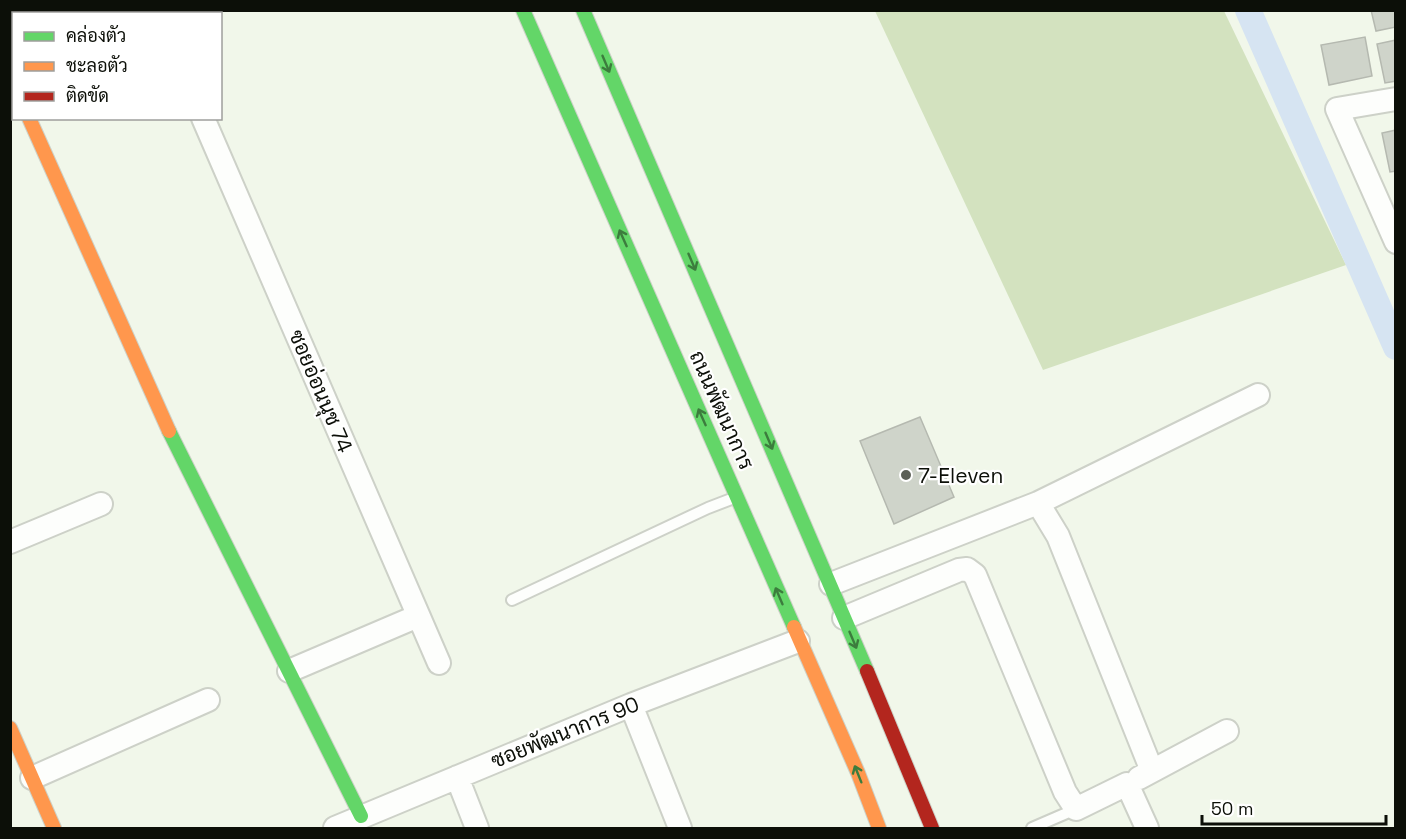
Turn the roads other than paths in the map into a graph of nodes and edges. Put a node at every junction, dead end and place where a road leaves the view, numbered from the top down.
1 (523, 10) edge
2 (583, 10) edge
3 (1395, 99) edge
4 (31, 120) edge
5 (203, 120) edge
6 (1395, 242) edge
7 (1258, 395) dead end
8 (737, 497) junction
9 (1038, 503) junction
10 (101, 504) dead end
11 (10, 542) edge
12 (831, 584) junction
13 (512, 600) dead end
14 (418, 616) junction
15 (844, 618) junction
16 (798, 641) junction
17 (439, 663) dead end
18 (289, 671) junction
19 (208, 700) dead end
20 (631, 705) junction
21 (10, 728) edge
22 (1227, 731) dead end
23 (1152, 771) junction
24 (457, 777) junction
25 (32, 778) junction
26 (1127, 784) junction
27 (1076, 809) junction
28 (361, 816) junction
29 (54, 828) edge
30 (335, 828) edge
31 (477, 828) edge
32 (680, 828) edge
33 (879, 828) edge
34 (932, 828) edge
35 (1032, 828) edge
36 (1147, 828) edge

8 -> 1 main road, ถนนพัฒนาการ
2 -> 12 main road, ถนนพัฒนาการ
3 - 6 street
4 - 18 main road
5 - 14 street, ซอยอ่อนนุช 74
7 - 9 street
8 - 13 lane
16 -> 8 main road, ถนนพัฒนาการ
9 - 12 street
9 - 23 street
10 - 11 street
12 - 15 main road, ถนนพัฒนาการ
14 - 17 street, ซอยอ่อนนุช 74
14 - 18 street
15 - 27 street
15 -> 34 main road, ถนนพัฒนาการ
16 - 20 street, ซอยพัฒนาการ 90
33 -> 16 main road, ถนนพัฒนาการ
18 - 28 main road
19 - 25 street
20 - 24 street, ซอยพัฒนาการ 90
20 - 32 street
21 - 25 main road
22 - 23 street
23 - 26 street
24 - 28 street, ซอยพัฒนาการ 90
24 - 31 street
25 - 29 main road
26 - 27 street
26 - 36 street
27 - 35 lane
28 - 30 street, ซอยพัฒนาการ 90

